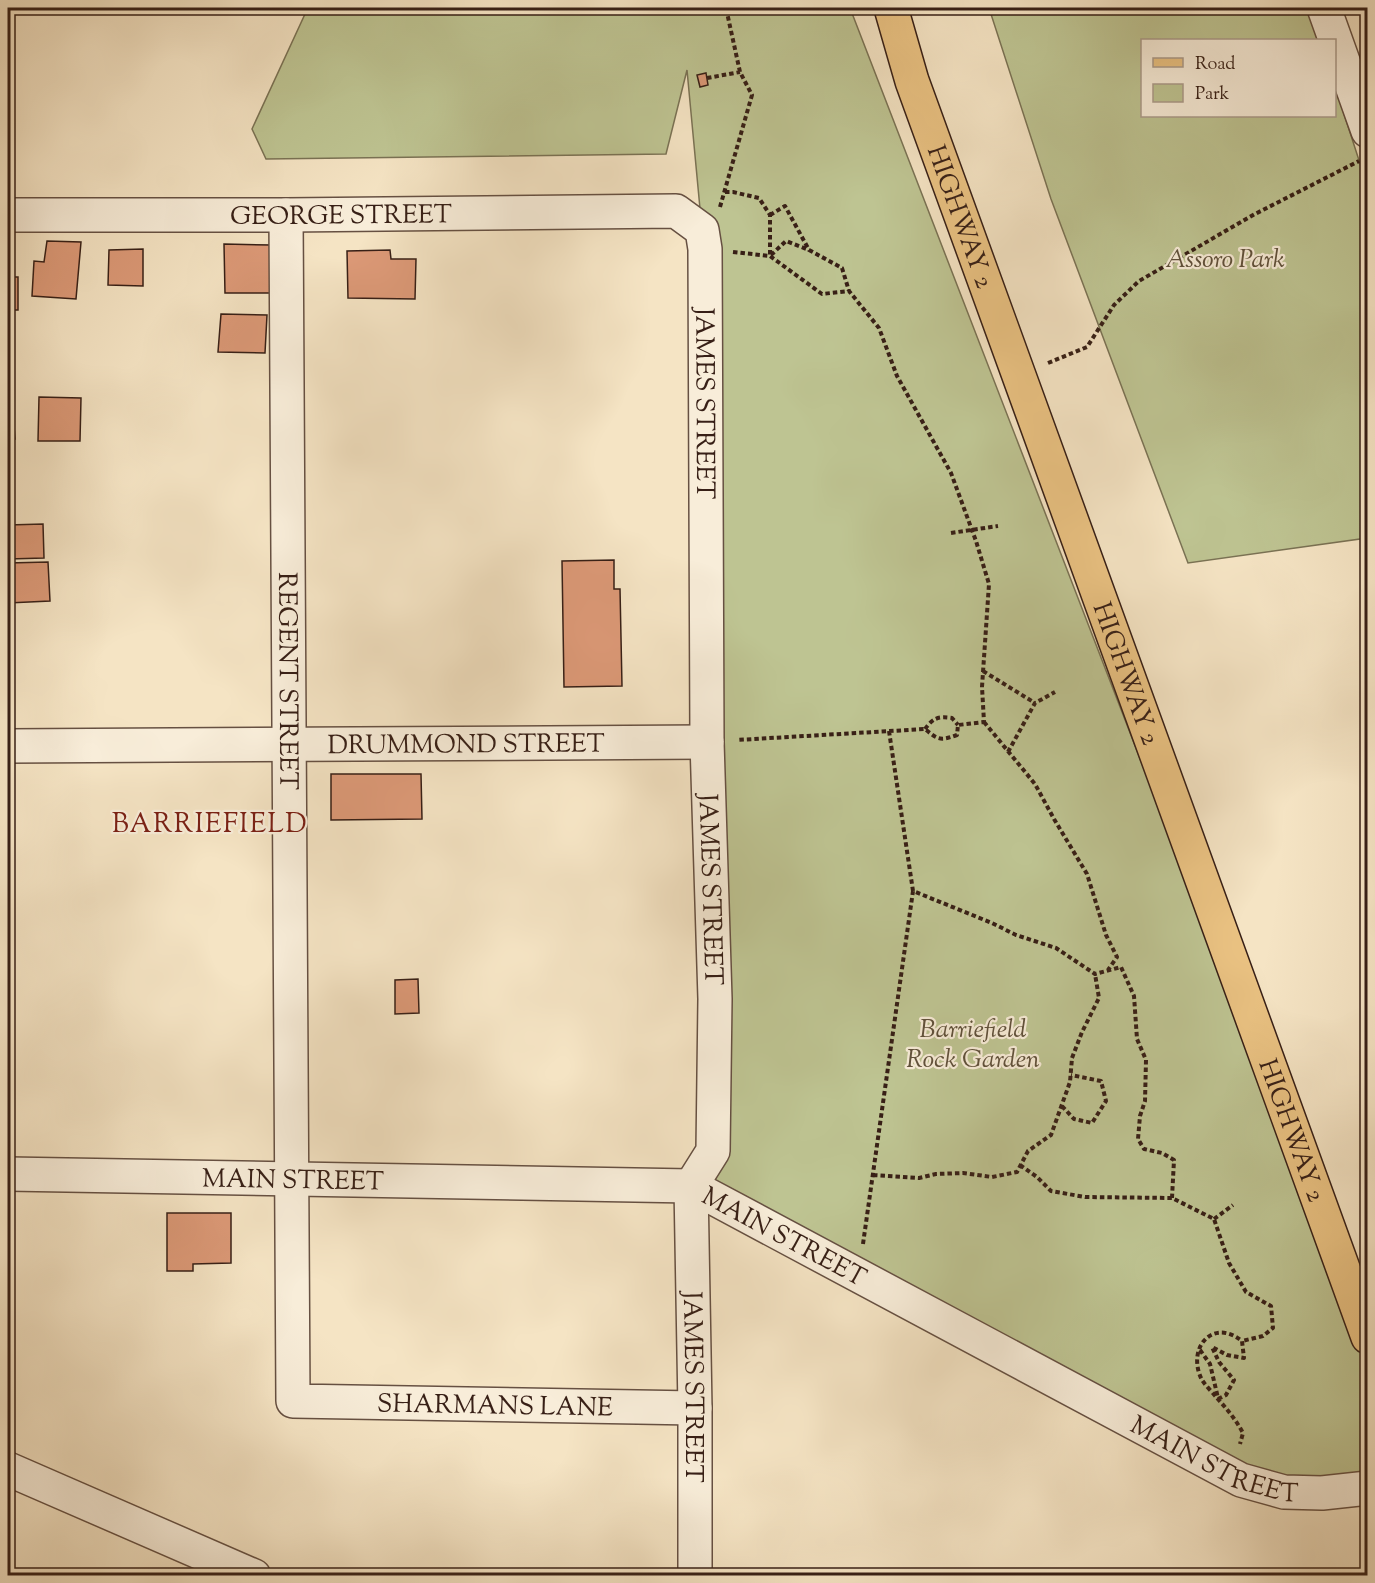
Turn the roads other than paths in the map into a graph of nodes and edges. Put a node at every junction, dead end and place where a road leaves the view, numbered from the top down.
1 (891, 8) edge
2 (1324, 8) edge
3 (1335, 39) edge
4 (1336, 41) edge
5 (1368, 130) edge
6 (676, 211) joint
7 (8, 215) edge
8 (286, 216) junction
9 (707, 742) junction
10 (8, 746) edge
11 (290, 746) junction
12 (8, 1174) edge
13 (290, 1179) junction
14 (691, 1186) junction
15 (1368, 1338) edge
16 (293, 1401) joint
17 (695, 1408) junction
18 (8, 1469) edge
19 (1368, 1488) edge
20 (254, 1575) edge
21 (695, 1575) edge

1 - 15 main road, HIGHWAY 2
2 - 3 street
4 - 5 street
6 - 8 street, GEORGE STREET
6 - 9 street, JAMES STREET
7 - 8 street, GEORGE STREET
8 - 11 street, REGENT STREET
9 - 11 street, DRUMMOND STREET
9 - 14 street, JAMES STREET
10 - 11 street, DRUMMOND STREET
11 - 13 street, REGENT STREET
12 - 13 street, MAIN STREET
13 - 14 street, MAIN STREET
13 - 16 street, REGENT STREET
14 - 17 street, JAMES STREET
14 - 19 street, MAIN STREET
16 - 17 street, SHARMANS LANE
17 - 21 street, JAMES STREET
18 - 20 street

